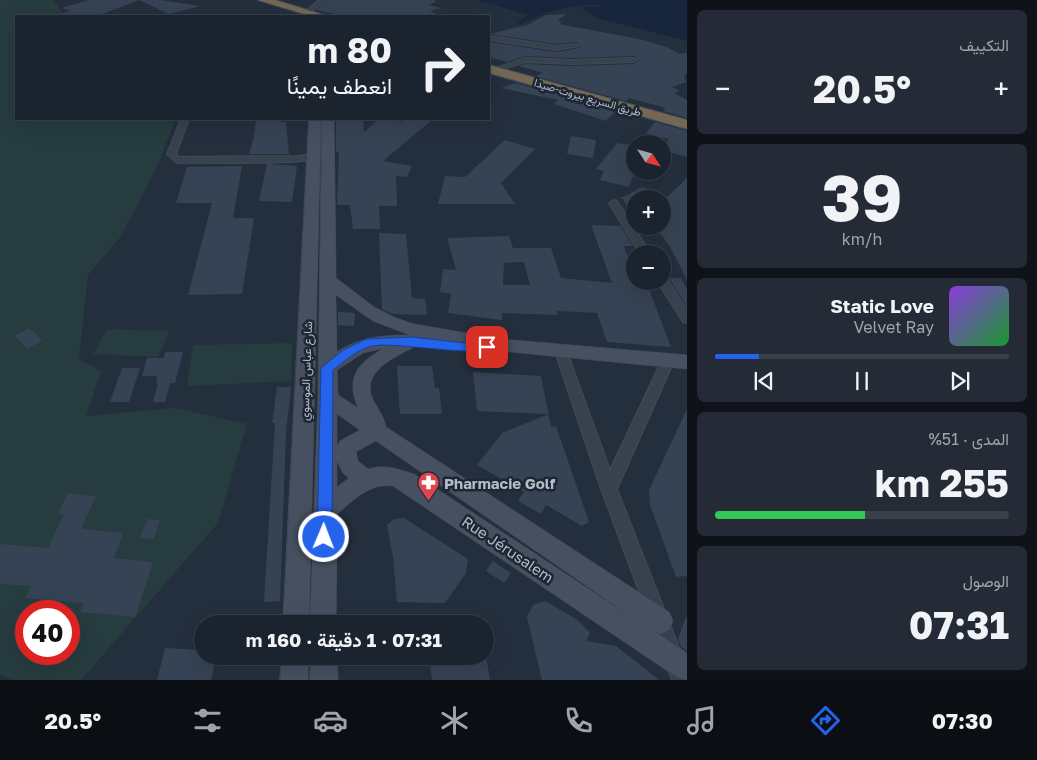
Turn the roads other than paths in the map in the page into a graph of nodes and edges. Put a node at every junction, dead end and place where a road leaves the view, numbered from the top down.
1 (322, 0) edge
2 (260, 1) edge
3 (313, 15) edge
4 (490, 38) edge
5 (576, 46) dead end
6 (634, 60) dead end
7 (496, 68) edge
8 (687, 119) edge
9 (185, 120) edge
10 (315, 120) edge
11 (328, 120) edge
12 (687, 125) edge
13 (321, 156) junction
14 (614, 203) dead end
15 (640, 245) edge
16 (328, 280) junction
17 (668, 290) edge
18 (687, 319) edge
19 (412, 341) junction
20 (500, 345) junction
21 (561, 352) junction
22 (668, 361) junction
23 (687, 362) edge
24 (327, 368) junction
25 (328, 398) junction
26 (376, 431) junction
27 (365, 479) junction
28 (609, 489) junction
29 (325, 510) junction
30 (296, 615) edge
31 (324, 615) edge
32 (660, 621) junction
33 (295, 665) edge
34 (324, 665) edge
35 (681, 670) edge
36 (294, 680) edge
37 (324, 680) edge

1 - 3 street
2 - 3 highway
4 - 5 street
6 - 7 street
7 - 8 highway, طريق السريع بيروت-صيدا
7 - 12 highway, طريق السريع بيروت-صيدا
9 - 13 street
10 - 13 street, شارع عباس الموسوي
11 - 13 street, شارع عباس الموسوي
13 - 16 street, شارع عباس الموسوي
13 - 30 street, شارع عباس الموسوي
14 - 15 street
16 - 20 street
16 - 24 street, شارع عباس الموسوي
17 - 18 street
19 - 20 street
19 - 24 street
19 - 26 street
20 - 21 street
21 - 22 street
21 - 28 street
22 - 23 street
22 - 28 street
24 - 25 street, شارع عباس الموسوي
25 - 26 street, Rue Jérusalem
25 - 29 street, شارع عباس الموسوي
26 - 27 street
26 - 32 street, Rue Jérusalem
27 - 29 street, Rue Jérusalem
27 - 35 street, Rue Jérusalem
28 - 32 street
29 - 31 street, شارع عباس الموسوي
32 - 35 street
33 - 36 street
34 - 37 street

